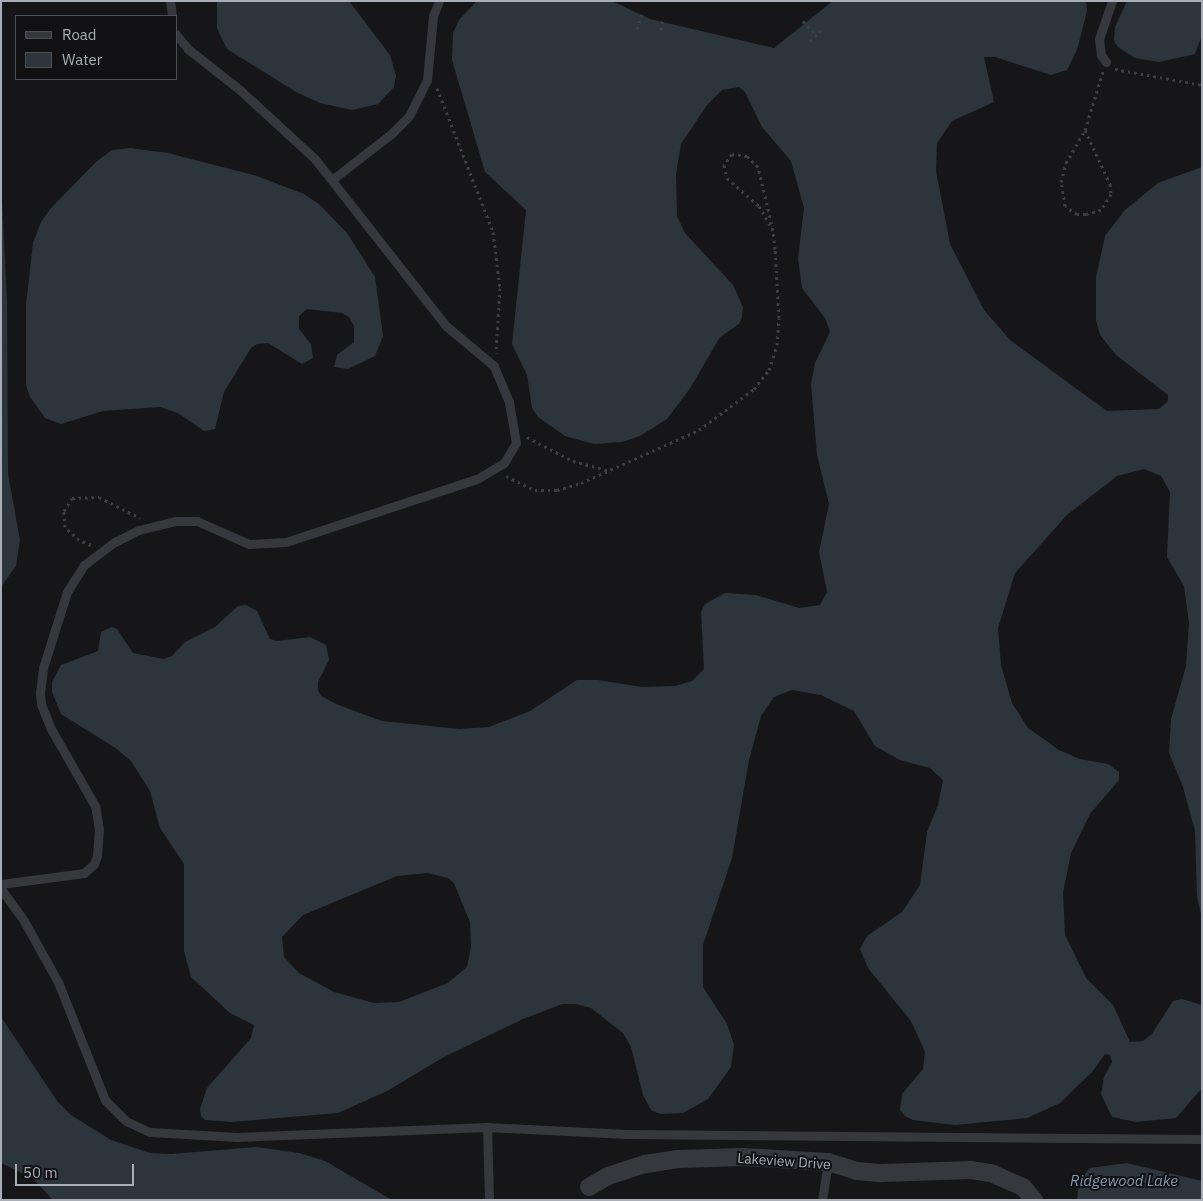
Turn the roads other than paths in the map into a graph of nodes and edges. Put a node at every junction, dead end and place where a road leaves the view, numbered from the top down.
1 (170, 1) edge
2 (439, 1) edge
3 (1112, 1) edge
4 (172, 15) edge
5 (178, 36) edge
6 (1106, 62) road end
7 (333, 179) junction
8 (1, 884) edge
9 (1, 889) edge
10 (487, 1127) junction
11 (1202, 1139) edge
12 (828, 1162) junction
13 (589, 1187) dead end
14 (489, 1200) edge
15 (822, 1200) edge
16 (1034, 1200) edge

1 - 4 lane
2 - 7 lane
3 - 6 lane
5 - 7 lane
7 - 8 lane
9 - 10 lane
10 - 11 lane
10 - 14 lane
12 - 13 street, Lakeview Drive
12 - 15 lane
12 - 16 street, Lakeview Drive

